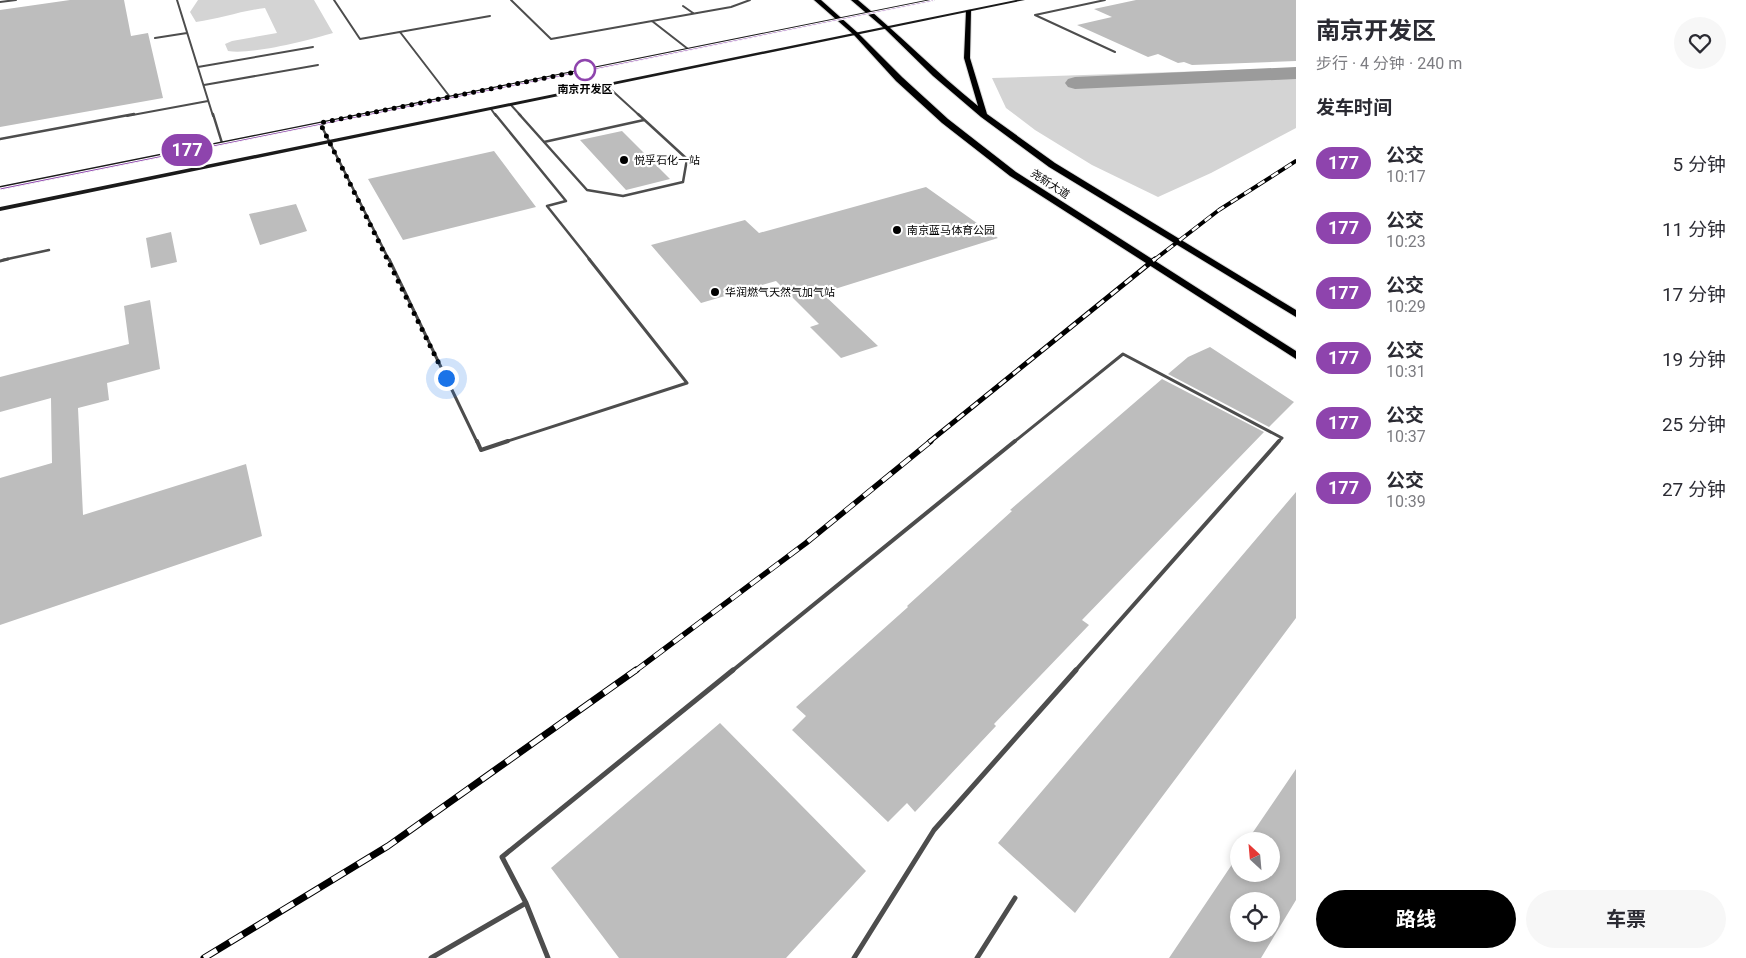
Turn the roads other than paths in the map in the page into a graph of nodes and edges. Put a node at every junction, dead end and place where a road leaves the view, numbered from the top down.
1 (16, 0) edge
2 (177, 0) edge
3 (334, 0) edge
4 (511, 0) edge
5 (750, 0) edge
6 (817, 0) edge
7 (854, 0) edge
8 (933, 0) edge
9 (1023, 0) edge
10 (1105, 0) edge
11 (0, 2) edge
12 (683, 6) dead end
13 (969, 11) junction
14 (868, 12) junction
15 (693, 13) junction
16 (490, 16) dead end
17 (838, 18) junction
18 (652, 21) junction
19 (887, 28) junction
20 (400, 32) junction
21 (187, 33) junction
22 (856, 34) junction
23 (156, 38) dead end
24 (313, 47) dead end
25 (688, 49) junction
26 (1115, 52) dead end
27 (318, 65) dead end
28 (198, 67) junction
29 (606, 85) junction
30 (204, 86) junction
31 (450, 98) junction
32 (208, 101) junction
33 (511, 105) junction
34 (491, 109) junction
35 (984, 115) junction
36 (644, 120) junction
37 (320, 123) junction
38 (0, 139) edge
39 (330, 142) junction
40 (544, 142) junction
41 (222, 143) junction
42 (0, 188) edge
43 (0, 209) edge
44 (49, 250) dead end
45 (0, 262) edge
46 (1296, 314) edge
47 (1296, 356) edge
48 (1015, 898) dead end
49 (526, 903) junction
50 (431, 958) edge
51 (548, 958) edge
52 (854, 958) edge
53 (977, 958) edge

1 - 11 lane
2 - 21 lane
3 - 20 lane
4 - 18 lane
5 - 15 lane
6 - 17 main road, 尧新大道
7 - 14 main road, 尧新大道
8 - 14 main road
9 - 13 main road
10 - 26 lane
12 - 15 lane
13 - 19 main road
13 - 35 main road
14 - 17 main road
14 - 19 main road, 尧新大道
15 - 18 lane
16 - 20 lane
17 - 22 main road, 尧新大道
17 - 25 main road
18 - 25 lane
19 - 22 main road
19 - 35 main road, 尧新大道
20 - 31 lane
21 - 23 lane
21 - 28 lane
22 - 29 main road
22 - 47 main road, 尧新大道
24 - 28 lane
25 - 31 main road
27 - 30 lane
28 - 30 lane
29 - 33 main road
29 - 36 lane
30 - 32 lane
31 - 37 main road
32 - 38 lane
32 - 41 lane
33 - 34 main road
33 - 40 lane
34 - 39 main road
34 - 39 lane
35 - 46 main road, 尧新大道
36 - 40 lane
36 - 40 lane
37 - 39 lane
37 - 41 main road
39 - 43 main road
41 - 42 main road
44 - 45 lane
48 - 53 lane
49 - 50 lane
49 - 51 lane
49 - 52 lane

